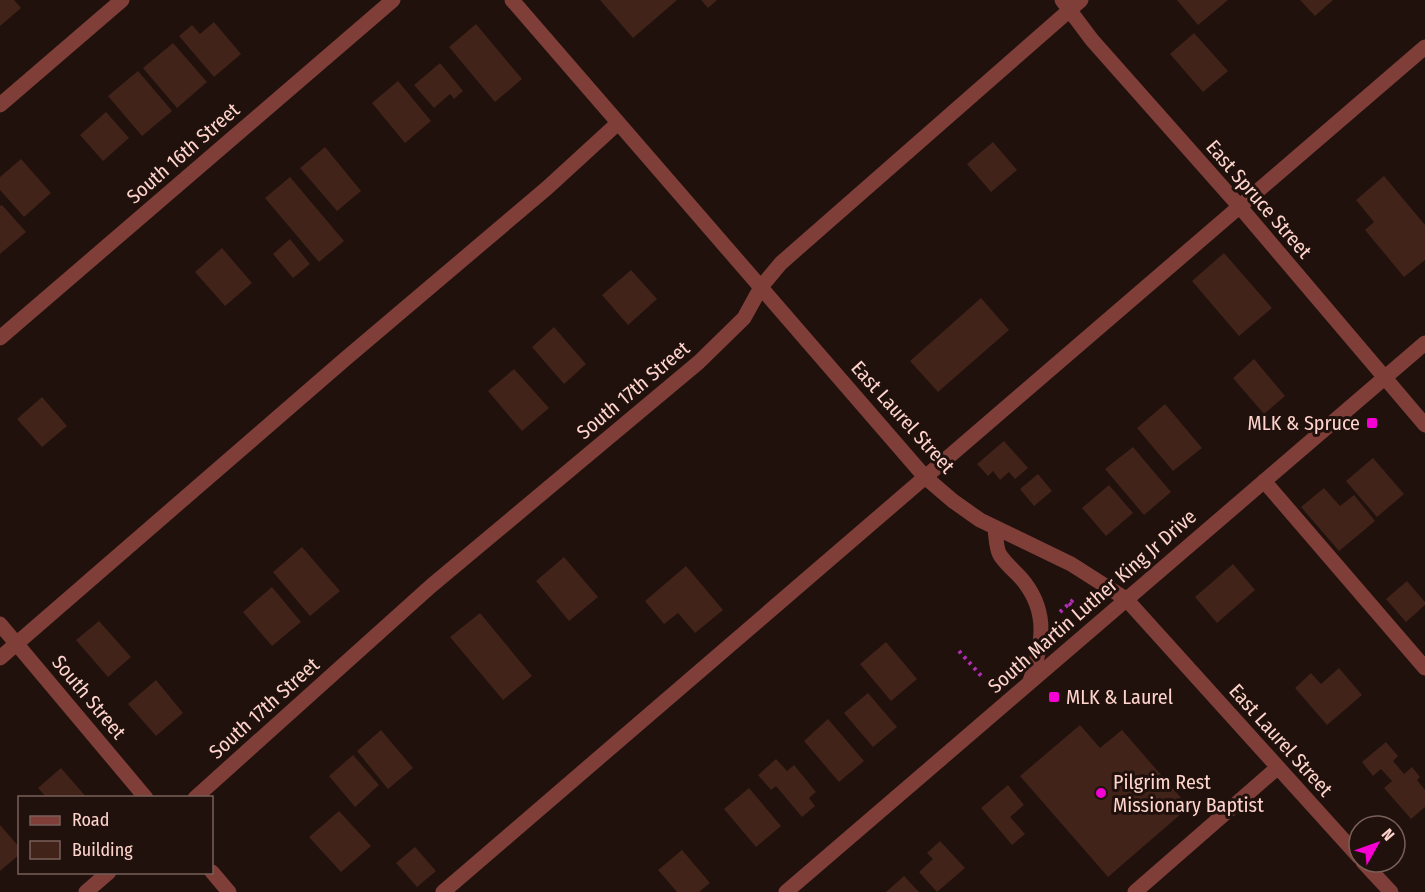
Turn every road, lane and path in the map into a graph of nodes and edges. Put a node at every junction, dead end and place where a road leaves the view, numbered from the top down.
1 (122, 0) edge
2 (393, 0) edge
3 (512, 0) edge
4 (1081, 0) edge
5 (1065, 5) edge
6 (1425, 46) edge
7 (0, 105) edge
8 (618, 123) junction
9 (1240, 207) junction
10 (761, 287) junction
11 (0, 338) edge
12 (1425, 343) edge
13 (1384, 378) junction
14 (1425, 425) edge
15 (925, 477) junction
16 (1264, 481) junction
17 (995, 528) junction
18 (1126, 599) junction
19 (1069, 603) dead end
20 (1074, 609) dead end
21 (0, 624) edge
22 (17, 644) junction
23 (959, 651) dead end
24 (0, 658) edge
25 (1425, 668) edge
26 (984, 679) dead end
27 (1029, 682) junction
28 (1277, 768) junction
29 (144, 796) edge
30 (197, 796) edge
31 (1347, 844) edge
32 (213, 873) edge
33 (108, 874) edge
34 (1375, 874) edge
35 (86, 892) edge
36 (229, 892) edge
37 (443, 892) edge
38 (786, 892) edge
39 (1135, 892) edge
40 (1391, 892) edge

1 - 7 street
2 - 11 street, South 16th Street
3 - 8 street, East Laurel Street
4 - 5 street, South 17th Street
5 - 9 street, East Spruce Street
5 - 10 street, South 17th Street
6 - 9 street
8 - 10 street, East Laurel Street
8 - 22 street
9 - 13 street, East Spruce Street
9 - 15 street
10 - 15 street, East Laurel Street
10 - 30 street, South 17th Street
12 - 13 street, South Martin Luther King Jr Drive
13 - 14 street, East Spruce Street
13 - 16 street, South Martin Luther King Jr Drive
15 - 17 street, East Laurel Street
15 - 37 street
16 - 18 street, South Martin Luther King Jr Drive
16 - 25 street
17 - 18 street, East Laurel Street
17 - 27 street
18 - 27 street, South Martin Luther King Jr Drive
18 - 28 street, East Laurel Street
19 - 20 path
21 - 22 street, South Street
22 - 24 street
22 - 29 street, South Street
23 - 26 path
27 - 38 street, South Martin Luther King Jr Drive
28 - 31 street, East Laurel Street
28 - 39 street
32 - 36 street
33 - 35 street
34 - 40 street

